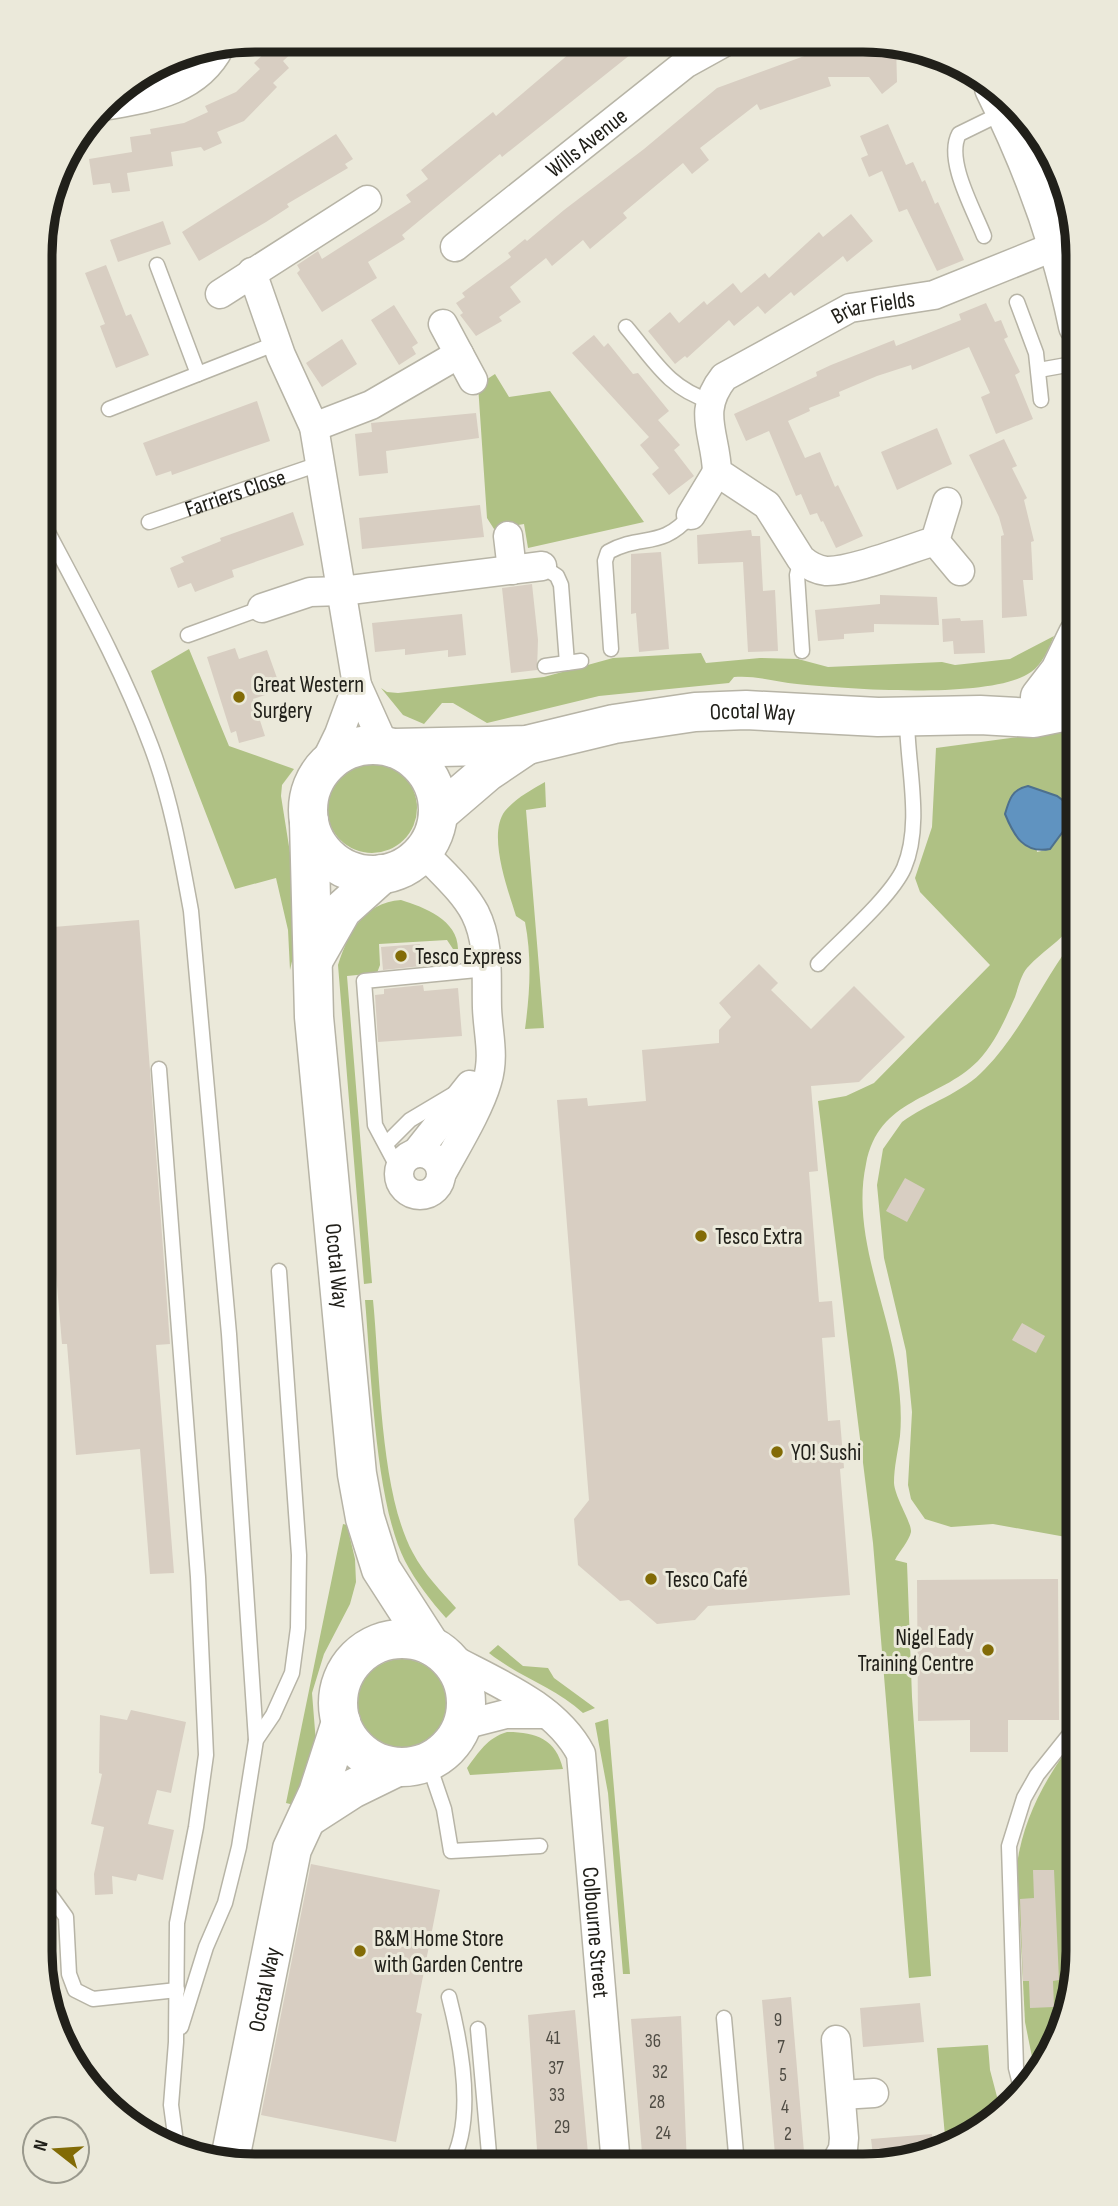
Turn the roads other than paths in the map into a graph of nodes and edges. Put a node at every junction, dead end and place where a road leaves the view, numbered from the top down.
1 (705, 53) edge
2 (212, 57) edge
3 (127, 99) edge
4 (996, 103) edge
5 (1010, 117) edge
6 (1055, 194) edge
7 (367, 200) dead end
8 (984, 236) dead end
9 (1063, 241) edge
10 (455, 247) dead end
11 (157, 265) dead end
12 (252, 272) junction
13 (220, 294) dead end
14 (1017, 302) dead end
15 (443, 324) dead end
16 (626, 327) dead end
17 (277, 343) junction
18 (459, 354) junction
19 (1066, 365) edge
20 (1039, 370) junction
21 (198, 374) junction
22 (473, 380) dead end
23 (1041, 400) dead end
24 (710, 401) junction
25 (109, 409) dead end
26 (314, 427) junction
27 (323, 463) junction
28 (717, 472) junction
29 (947, 502) dead end
30 (691, 515) joint
31 (149, 522) dead end
32 (508, 536) dead end
33 (935, 541) junction
34 (53, 542) edge
35 (801, 559) junction
36 (542, 566) joint
37 (512, 570) junction
38 (960, 571) dead end
39 (342, 592) junction
40 (262, 608) joint
41 (188, 635) dead end
42 (611, 649) dead end
43 (802, 651) dead end
44 (1066, 659) edge
45 (545, 666) dead end
46 (356, 685) junction
47 (1066, 690) edge
48 (1040, 697) junction
49 (1066, 712) edge
50 (980, 715) junction
51 (907, 718) junction
52 (389, 746) junction
53 (527, 746) junction
54 (321, 771) junction
55 (438, 814) junction
56 (309, 821) junction
57 (423, 852) junction
58 (382, 874) junction
59 (313, 960) junction
60 (818, 964) dead end
61 (487, 969) junction
62 (487, 1011) junction
63 (159, 1069) dead end
64 (471, 1083) junction
65 (386, 1144) junction
66 (407, 1161) junction
67 (442, 1173) junction
68 (279, 1271) dead end
69 (381, 1569) junction
70 (438, 1650) junction
71 (361, 1654) junction
72 (547, 1714) junction
73 (341, 1722) junction
74 (463, 1725) junction
75 (256, 1740) junction
76 (1065, 1741) edge
77 (413, 1765) junction
78 (307, 1818) junction
79 (540, 1846) dead end
80 (53, 1899) edge
81 (177, 1990) junction
82 (449, 1997) dead end
83 (724, 2018) dead end
84 (478, 2029) dead end
85 (836, 2040) dead end
86 (176, 2042) junction
87 (1019, 2079) edge
88 (874, 2093) dead end
89 (841, 2095) junction
90 (175, 2137) edge
91 (231, 2152) edge
92 (456, 2154) edge
93 (489, 2154) edge
94 (615, 2154) edge
95 (736, 2154) edge
96 (840, 2154) edge

1 - 10 street, Wills Avenue
2 - 3 street
4 - 8 lane
5 - 6 main road
6 - 9 main road
7 - 12 street
9 - 24 street, Briar Fields
11 - 21 lane
12 - 13 street
12 - 17 street
14 - 20 lane
15 - 18 street
16 - 24 lane
17 - 21 lane
17 - 26 street
18 - 22 street
18 - 26 street
19 - 20 lane
20 - 23 lane
21 - 25 lane
24 - 28 street
26 - 27 street
27 - 31 lane, Farriers Close
27 - 39 street
28 - 30 street
28 - 35 street
29 - 33 street
30 - 42 lane
32 - 37 street
33 - 35 street
33 - 38 street
34 - 75 lane
35 - 43 lane
36 - 37 street
36 - 45 lane
37 - 39 street
39 - 40 street
39 - 46 street
40 - 41 lane
44 - 48 main road
46 - 52 street
46 - 54 street
47 - 48 main road, Ocotal Way
48 - 50 main road, Ocotal Way
49 - 50 main road, Ocotal Way
50 - 51 main road, Ocotal Way
51 - 53 main road, Ocotal Way
51 - 60 lane
52 - 53 main road, Ocotal Way
52 - 54 main road
52 - 55 main road
53 - 55 main road, Ocotal Way
54 - 56 main road
55 - 57 main road
56 - 58 main road
56 - 59 main road, Ocotal Way
57 - 58 main road
57 - 61 street
58 - 59 main road
59 - 69 main road, Ocotal Way
61 - 62 street
61 - 65 lane
62 - 64 street
62 - 67 street
63 - 81 lane
64 - 65 lane
64 - 66 street
65 - 66 lane
66 - 67 street
66 - 67 street
68 - 75 lane
69 - 70 main road, Ocotal Way
69 - 71 main road, Ocotal Way
70 - 71 main road
70 - 72 street, Colbourne Street
70 - 74 main road
71 - 73 main road
72 - 74 street
72 - 94 street, Colbourne Street
73 - 77 main road
73 - 78 main road, Ocotal Way
74 - 77 main road
75 - 86 lane
76 - 87 lane
77 - 78 main road
77 - 79 lane
78 - 91 main road, Ocotal Way
80 - 81 lane
81 - 86 lane
82 - 92 lane
83 - 95 lane
84 - 93 lane
85 - 89 street
86 - 90 lane
88 - 89 street
89 - 96 street

